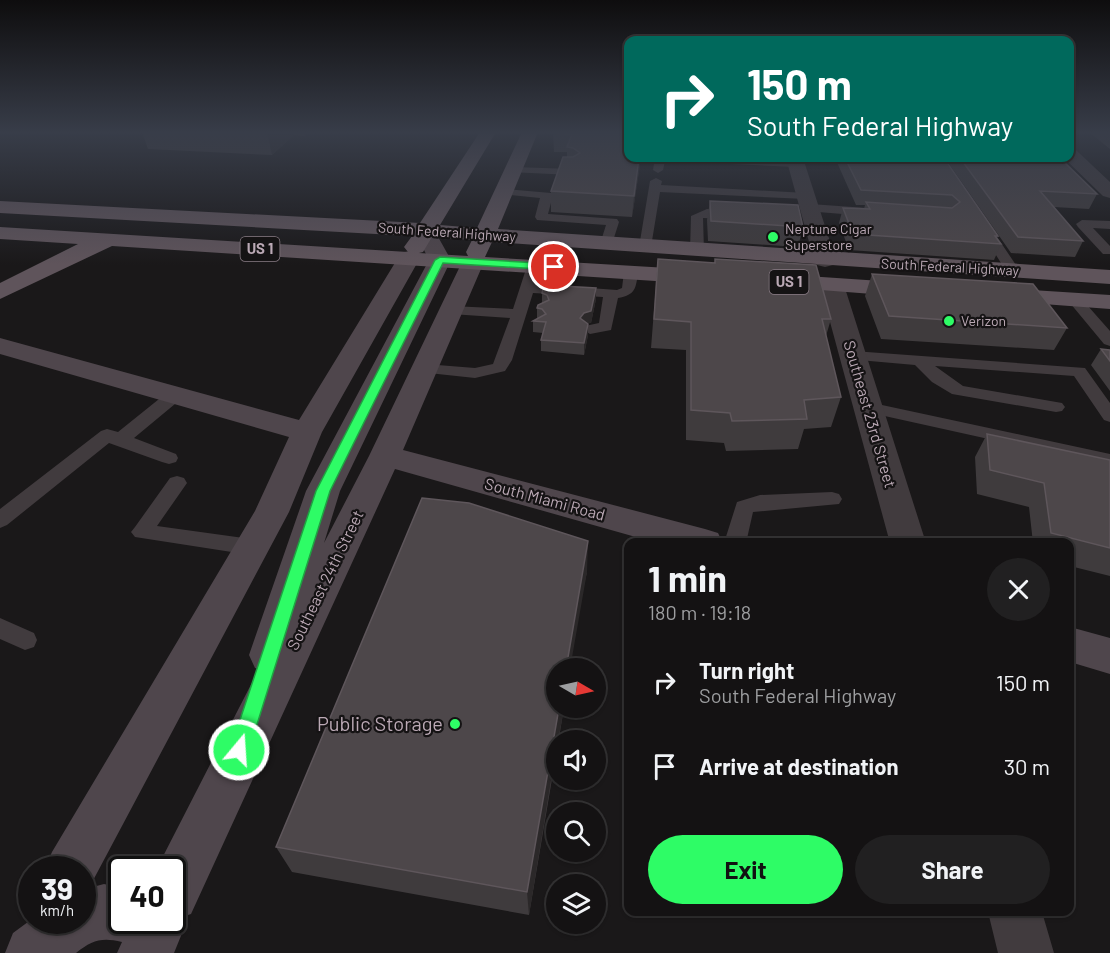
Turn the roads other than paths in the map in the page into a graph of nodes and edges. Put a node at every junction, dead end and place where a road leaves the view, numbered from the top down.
1 (469, 176) edge
2 (511, 176) edge
3 (657, 176) edge
4 (679, 176) edge
5 (799, 176) edge
6 (1094, 176) edge
7 (504, 192) junction
8 (1110, 192) edge
9 (0, 207) edge
10 (808, 211) junction
11 (878, 212) edge
12 (743, 215) edge
13 (980, 221) edge
14 (1110, 225) edge
15 (0, 233) edge
16 (485, 235) junction
17 (111, 240) junction
18 (606, 244) junction
19 (645, 247) junction
20 (697, 251) junction
21 (1108, 251) dead end
22 (436, 253) junction
23 (534, 266) junction
24 (1013, 271) junction
25 (631, 272) junction
26 (828, 272) junction
27 (1110, 277) edge
28 (725, 278) edge
29 (749, 280) edge
30 (527, 288) junction
31 (938, 291) edge
32 (0, 292) edge
33 (611, 294) junction
34 (973, 294) edge
35 (1075, 300) junction
36 (1110, 302) edge
37 (540, 309) edge
38 (451, 310) junction
39 (518, 315) junction
40 (536, 325) edge
41 (590, 329) edge
42 (1110, 341) edge
43 (0, 346) edge
44 (853, 356) junction
45 (919, 360) junction
46 (425, 369) junction
47 (175, 395) junction
48 (868, 407) junction
49 (1056, 407) dead end
50 (1110, 416) edge
51 (307, 432) junction
52 (120, 440) junction
53 (385, 456) junction
54 (169, 458) dead end
55 (1110, 460) edge
56 (177, 483) dead end
57 (832, 499) dead end
58 (0, 520) edge
59 (687, 538) edge
60 (736, 538) edge
61 (907, 538) edge
62 (251, 547) junction
63 (0, 628) edge
64 (25, 640) dead end
65 (1074, 646) edge
66 (1110, 657) edge
67 (232, 771) junction
68 (78, 856) edge
69 (186, 856) edge
70 (1016, 916) edge
71 (34, 934) edge
72 (56, 934) edge
73 (23, 953) edge
74 (33, 953) edge
75 (1026, 953) edge

1 - 22 main road
2 - 7 main road
3 - 19 lane
4 - 10 lane
5 - 10 street, Southeast 23rd Street
6 - 8 street
7 - 16 main road
7 - 18 lane
9 - 22 main road, South Federal Highway / US 1
10 - 11 lane
10 - 26 street, Southeast 23rd Street
12 - 20 lane
13 - 24 lane
14 - 21 lane
15 - 17 main road, South Federal Highway / US 1
16 - 18 main road, South Federal Highway / US 1
16 - 22 main road
16 - 22 main road, South Federal Highway / US 1
17 - 22 main road, South Federal Highway / US 1
17 - 32 main road
18 - 19 main road, South Federal Highway / US 1
19 - 20 main road, South Federal Highway / US 1
20 - 26 main road, South Federal Highway / US 1
22 - 23 main road, South Federal Highway / US 1
22 - 38 street, Southeast 24th Street
22 - 51 street
22 - 67 street
23 - 25 main road, South Federal Highway / US 1
23 - 30 lane
24 - 26 main road, South Federal Highway / US 1
24 - 27 main road, South Federal Highway / US 1
25 - 28 main road, South Federal Highway / US 1
25 - 33 lane
26 - 29 main road, South Federal Highway / US 1
26 - 31 main road, South Federal Highway / US 1
26 - 44 street, Southeast 23rd Street
30 - 33 lane
30 - 39 lane
33 - 41 lane
34 - 35 main road, South Federal Highway
35 - 36 main road, South Federal Highway
35 - 42 lane
37 - 39 lane
38 - 39 lane
38 - 46 street, Southeast 24th Street
39 - 40 lane
39 - 46 lane
43 - 47 street
44 - 45 lane
44 - 48 street, Southeast 23rd Street
45 - 49 lane
45 - 50 lane
46 - 53 street, Southeast 24th Street
47 - 51 street
47 - 52 lane
48 - 55 lane
48 - 61 street, Southeast 23rd Street
51 - 62 street
52 - 54 lane
52 - 58 lane
53 - 59 street, South Miami Road
53 - 67 street, Southeast 24th Street
56 - 62 lane
57 - 60 lane
62 - 68 street
63 - 64 lane
65 - 66 street
67 - 69 street, Southeast 24th Street
70 - 75 street
71 - 73 street
72 - 74 street

